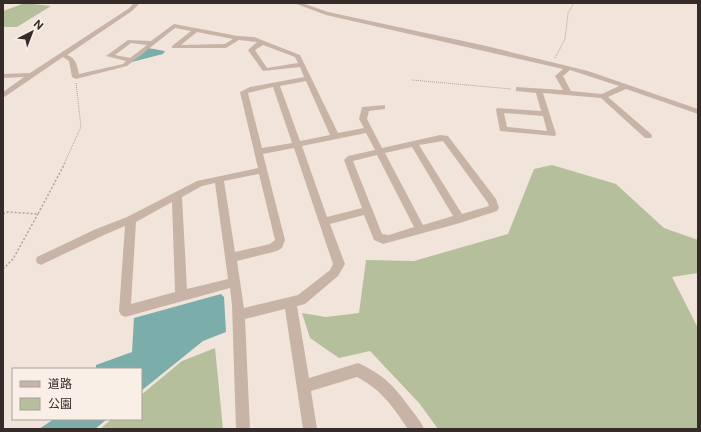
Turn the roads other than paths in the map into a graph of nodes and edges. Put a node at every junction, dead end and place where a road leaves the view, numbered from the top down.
1 (137, 3) edge
2 (297, 3) edge
3 (196, 30) junction
4 (238, 38) junction
5 (262, 42) junction
6 (151, 43) junction
7 (61, 55) junction
8 (130, 60) junction
9 (302, 65) junction
10 (568, 68) junction
11 (30, 75) junction
12 (3, 76) edge
13 (308, 79) junction
14 (276, 85) junction
15 (626, 86) junction
16 (519, 89) road end
17 (539, 91) junction
18 (568, 94) junction
19 (3, 96) edge
20 (603, 96) junction
21 (382, 107) dead end
22 (698, 112) edge
23 (546, 114) junction
24 (368, 130) junction
25 (335, 136) junction
26 (648, 136) dead end
27 (297, 144) junction
28 (414, 144) junction
29 (259, 152) junction
30 (379, 152) junction
31 (263, 170) junction
32 (219, 179) junction
33 (177, 195) junction
34 (367, 210) junction
35 (460, 219) junction
36 (131, 220) junction
37 (324, 222) junction
38 (421, 230) junction
39 (231, 258) junction
40 (41, 260) dead end
41 (235, 282) junction
42 (181, 296) junction
43 (290, 303) junction
44 (238, 315) junction
45 (303, 386) junction
46 (243, 429) edge
47 (310, 429) edge
48 (417, 429) edge

1 - 7 street
2 - 10 street
3 - 4 street
3 - 4 street
3 - 6 street
4 - 5 street
5 - 9 street
5 - 9 street
6 - 8 street
6 - 8 street
7 - 8 street
7 - 11 street
9 - 13 street
10 - 15 street
10 - 18 street
11 - 12 street
11 - 19 street
13 - 14 street
13 - 25 street
14 - 27 street
14 - 29 street
15 - 20 street
15 - 22 street
16 - 17 street
17 - 18 street
17 - 23 street
18 - 20 street
20 - 26 street
21 - 24 street
23 - 23 street
24 - 25 street
24 - 30 street
25 - 27 street
27 - 29 street
27 - 37 street
28 - 30 street
28 - 35 street
28 - 35 street
29 - 31 street
30 - 34 street
30 - 38 street
31 - 32 street
31 - 39 street
32 - 33 street
32 - 39 street
33 - 36 street
33 - 42 street
34 - 37 street
34 - 38 street
35 - 38 street
36 - 40 street
36 - 42 street
37 - 43 street
39 - 41 street
41 - 42 street
41 - 44 street
43 - 44 street
43 - 45 street
44 - 46 street
45 - 47 street
45 - 48 street

